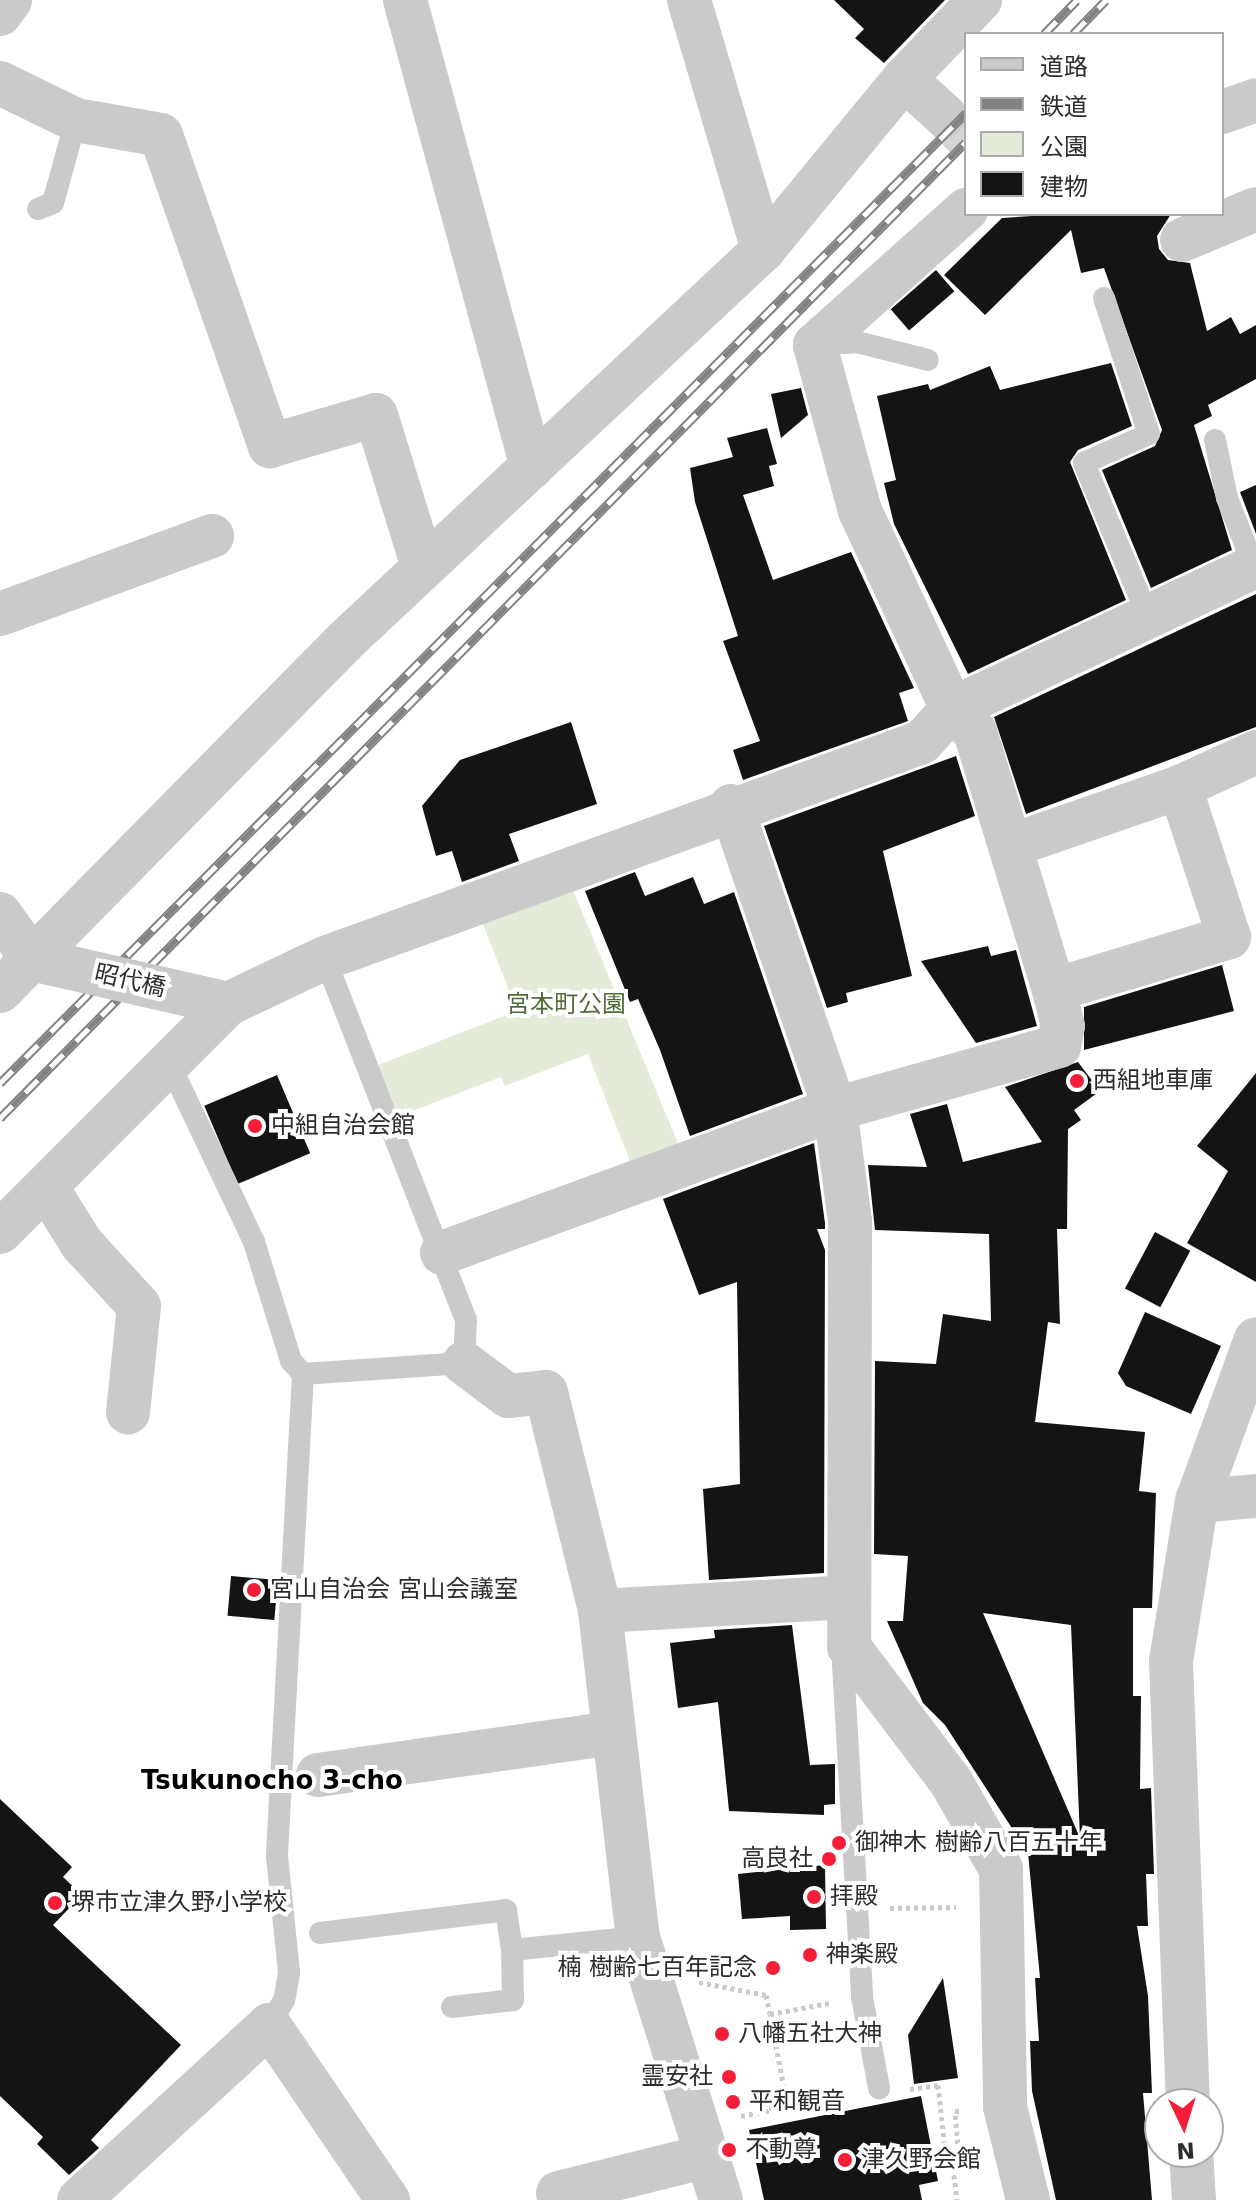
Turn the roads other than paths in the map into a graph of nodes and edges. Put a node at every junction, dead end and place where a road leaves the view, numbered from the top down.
1 (10, 0) edge
2 (405, 0) edge
3 (689, 0) edge
4 (980, 0) edge
5 (0, 14) edge
6 (904, 79) junction
7 (0, 83) edge
8 (1256, 100) edge
9 (1224, 111) edge
10 (944, 115) tunnel mouth
11 (76, 120) junction
12 (38, 209) dead end
13 (1256, 209) edge
14 (964, 212) edge
15 (1182, 240) dead end
16 (763, 250) junction
17 (1104, 298) dead end
18 (815, 345) junction
19 (928, 360) dead end
20 (1215, 440) dead end
21 (532, 467) junction
22 (212, 536) dead end
23 (1255, 566) edge
24 (423, 567) junction
25 (0, 614) edge
26 (1147, 614) junction
27 (952, 709) junction
28 (1256, 752) edge
29 (1180, 787) junction
30 (731, 806) junction
31 (1010, 846) junction
32 (0, 914) edge
33 (325, 958) junction
34 (32, 959) junction
35 (1054, 990) junction
36 (0, 991) edge
37 (228, 1004) junction
38 (171, 1067) junction
39 (835, 1109) junction
40 (47, 1188) junction
41 (0, 1232) edge
42 (442, 1253) junction
43 (1256, 1339) edge
44 (464, 1363) junction
45 (303, 1374) junction
46 (128, 1412) dead end
47 (1256, 1496) edge
48 (1197, 1501) junction
49 (848, 1597) junction
50 (600, 1611) junction
51 (849, 1647) junction
52 (614, 1733) junction
53 (318, 1775) dead end
54 (320, 1933) dead end
55 (638, 1937) junction
56 (512, 1950) junction
57 (452, 2007) dead end
58 (269, 2025) junction
59 (1187, 2088) edge
60 (890, 2090) road end
61 (704, 2157) junction
62 (1192, 2168) edge
63 (548, 2197) edge
64 (79, 2200) edge
65 (388, 2200) edge
66 (721, 2200) edge
67 (1028, 2200) edge
68 (1194, 2200) edge

1 - 5 street
2 - 21 street
3 - 16 street
4 - 6 street
6 - 10 street
6 - 16 street
7 - 11 street
8 - 9 street
11 - 12 lane
11 - 24 street
13 - 15 street
14 - 18 street
16 - 21 street
17 - 26 lane
18 - 19 lane
18 - 27 street
20 - 23 lane
21 - 24 street
22 - 25 street
23 - 26 street
24 - 34 street
26 - 27 street
27 - 30 street
27 - 31 street
28 - 29 street
29 - 31 street
29 - 35 street
30 - 33 street
30 - 39 street
31 - 35 street
32 - 34 street
33 - 37 street
33 - 42 lane
34 - 36 street
34 - 37 street, 昭代橋, bridge
35 - 39 street
37 - 38 street
38 - 40 street
38 - 45 lane
39 - 42 street
39 - 49 street
40 - 41 street
40 - 46 street
42 - 44 lane
43 - 48 street
44 - 45 lane
44 - 50 street
45 - 58 lane
47 - 48 street
48 - 59 street
49 - 50 street
49 - 51 street
50 - 52 street
51 - 60 lane
51 - 67 street
52 - 53 street
52 - 55 street
54 - 56 lane
55 - 56 lane
55 - 61 street
56 - 57 lane
58 - 64 street
58 - 65 street
61 - 63 street
61 - 66 street
62 - 68 street

